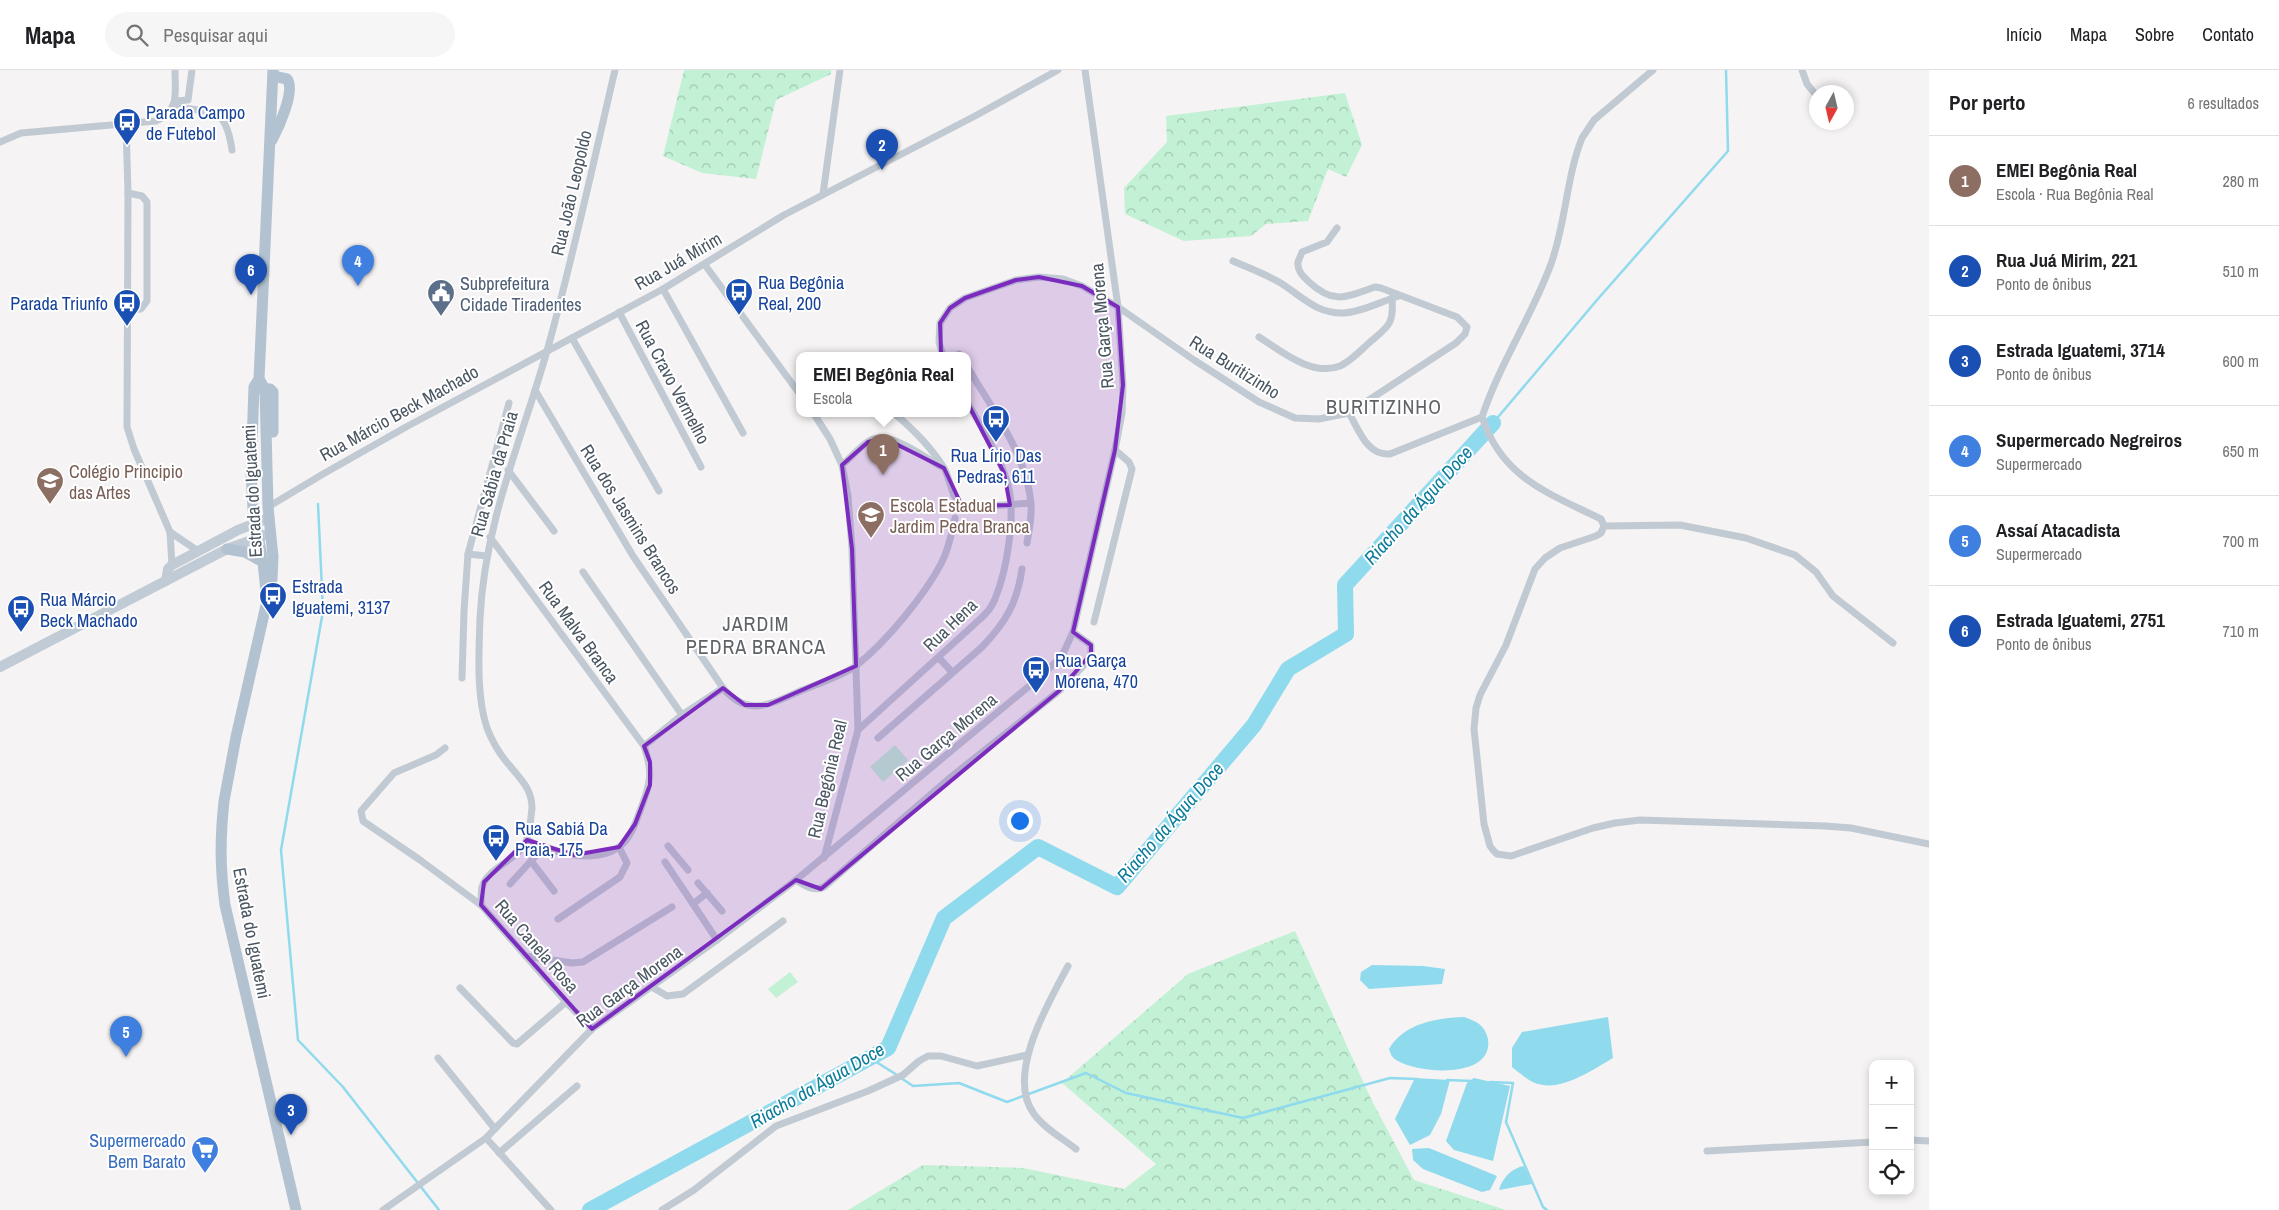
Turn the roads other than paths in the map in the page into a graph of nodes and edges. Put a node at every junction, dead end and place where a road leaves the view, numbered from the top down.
1 (175, 70) edge
2 (192, 70) edge
3 (615, 70) edge
4 (840, 70) edge
5 (1058, 70) edge
6 (1085, 70) edge
7 (1653, 70) edge
8 (1802, 70) edge
9 (273, 73) edge
10 (1809, 86) edge
11 (174, 103) junction
12 (126, 125) junction
13 (0, 142) edge
14 (270, 144) junction
15 (232, 150) dead end
16 (128, 193) junction
17 (823, 194) junction
18 (1337, 228) dead end
19 (1234, 261) dead end
20 (705, 265) junction
21 (663, 289) junction
22 (1396, 297) junction
23 (1118, 307) junction
24 (127, 310) junction
25 (619, 312) junction
26 (1259, 337) dead end
27 (572, 338) junction
28 (547, 351) junction
29 (942, 352) edge
30 (971, 373) edge
31 (259, 385) junction
32 (535, 390) junction
33 (796, 390) edge
34 (509, 403) dead end
35 (971, 409) edge
36 (1349, 413) junction
37 (816, 417) edge
38 (899, 417) edge
39 (1482, 417) junction
40 (743, 433) dead end
41 (1115, 450) junction
42 (842, 465) junction
43 (701, 467) dead end
44 (944, 468) junction
45 (508, 470) junction
46 (252, 486) junction
47 (659, 491) dead end
48 (1031, 503) junction
49 (1010, 505) junction
50 (269, 513) junction
51 (955, 518) dead end
52 (256, 523) junction
53 (1604, 526) junction
54 (554, 531) dead end
55 (170, 532) junction
56 (272, 532) junction
57 (258, 537) junction
58 (490, 537) junction
59 (1027, 543) dead end
60 (228, 550) junction
61 (198, 551) junction
62 (468, 554) junction
63 (487, 556) junction
64 (263, 562) junction
65 (172, 565) junction
66 (1022, 569) dead end
67 (583, 572) dead end
68 (166, 581) junction
69 (267, 603) junction
70 (1094, 622) dead end
71 (1073, 632) junction
72 (1894, 643) dead end
73 (939, 658) junction
74 (856, 666) junction
75 (0, 667) edge
76 (952, 672) junction
77 (462, 678) dead end
78 (723, 688) junction
79 (682, 715) junction
80 (858, 730) junction
81 (878, 738) dead end
82 (644, 746) junction
83 (445, 748) dead end
84 (527, 840) junction
85 (1929, 844) edge
86 (668, 846) dead end
87 (543, 848) junction
88 (618, 848) junction
89 (823, 859) junction
90 (531, 861) junction
91 (665, 862) dead end
92 (682, 863) junction
93 (688, 870) dead end
94 (672, 872) junction
95 (796, 880) junction
96 (698, 883) dead end
97 (510, 884) dead end
98 (554, 891) dead end
99 (707, 894) junction
100 (693, 904) junction
101 (481, 905) junction
102 (672, 907) dead end
103 (722, 911) dead end
104 (558, 920) dead end
105 (783, 921) dead end
106 (717, 940) junction
107 (525, 956) junction
108 (1068, 966) dead end
109 (652, 986) junction
110 (460, 988) dead end
111 (566, 1002) junction
112 (592, 1029) junction
113 (1027, 1055) junction
114 (438, 1058) dead end
115 (577, 1086) dead end
116 (495, 1129) junction
117 (486, 1138) junction
118 (1914, 1140) edge
119 (1929, 1141) edge
120 (1869, 1142) edge
121 (1076, 1149) dead end
122 (1707, 1151) dead end
123 (500, 1153) junction
124 (296, 1210) edge
125 (383, 1210) edge
126 (551, 1210) edge
127 (662, 1210) edge

1 - 11 street
2 - 11 street
3 - 28 street, Rua João Leopoldo
4 - 17 street
5 - 17 street, Rua Juá Mirim
6 - 23 street, Rua Garça Morena
7 - 39 street
8 - 10 street
9 - 14 main road, Estrada do Iguatemi
9 - 14 main road
11 - 12 street
11 - 15 street
12 - 13 street
12 - 16 street
14 - 31 main road, Estrada do Iguatemi
16 - 24 street
16 - 24 street
17 - 20 street, Rua Juá Mirim
18 - 22 street
19 - 22 street
20 - 21 street, Rua Juá Mirim
20 - 33 street
21 - 25 street, Rua Juá Mirim
21 - 40 street
22 - 26 street
22 - 36 street, Rua Buritizinho
23 - 29 street
23 - 36 street, Rua Buritizinho
23 - 41 street, Rua Garça Morena
24 - 55 street
25 - 27 street, Rua Juá Mirim
25 - 43 street, Rua Cravo Vermelho
27 - 28 street, Rua Juá Mirim
27 - 47 street
28 - 32 street, Rua Sábia da Praia
28 - 50 street, Rua Márcio Beck Machado
30 - 48 street
31 - 46 main road, Estrada do Iguatemi
31 - 50 main road, Estrada do Iguatemi
32 - 45 street, Rua Sábia da Praia
32 - 78 street, Rua dos Jasmins Brancos
34 - 62 street
35 - 49 street, Rua Hena
36 - 39 street
37 - 42 street, Rua Begônia Real
38 - 44 street
39 - 53 street
41 - 70 street
41 - 71 street, Rua Garça Morena
42 - 44 street
42 - 74 street, Rua Begônia Real
44 - 49 street
45 - 54 street
45 - 58 street, Rua Sábia da Praia
46 - 50 main road
46 - 52 main road, Estrada do Iguatemi
48 - 49 street
48 - 59 street
49 - 73 street, Rua Hena
50 - 52 main road, Rua Márcio Beck Machado
50 - 56 main road, Estrada do Iguatemi
51 - 74 street
52 - 57 main road, Estrada do Iguatemi
52 - 61 main road, Rua Márcio Beck Machado
53 - 72 street
53 - 85 street
55 - 61 street
55 - 65 street
56 - 57 main road
56 - 69 main road, Estrada do Iguatemi
57 - 60 main road
57 - 64 main road, Estrada do Iguatemi
58 - 63 street, Rua Sábia da Praia
58 - 82 street, Rua Malva Branca
60 - 64 main road
60 - 68 main road
61 - 65 main road, Rua Márcio Beck Machado
62 - 63 street
62 - 77 street
63 - 84 street, Rua Sábia da Praia
64 - 69 main road, Estrada do Iguatemi
65 - 68 main road
66 - 76 street
67 - 79 street
68 - 75 main road
69 - 124 main road, Estrada do Iguatemi
71 - 89 street, Rua Garça Morena
71 - 95 street
73 - 76 street
73 - 80 street, Rua Hena
74 - 78 street, Rua dos Jasmins Brancos
74 - 80 street, Rua Begônia Real
76 - 81 street
78 - 79 street
79 - 82 street
80 - 89 street, Rua Begônia Real
82 - 88 street
83 - 101 street, Rua Canela Rosa
84 - 87 street
84 - 101 street
86 - 92 street
87 - 88 street
87 - 90 street
88 - 104 street
89 - 95 street, Rua Garça Morena
90 - 97 street
90 - 98 street
91 - 94 street
92 - 93 street
92 - 94 street
94 - 100 street
95 - 106 street, Rua Garça Morena
96 - 99 street
99 - 100 street
99 - 103 street
100 - 106 street
101 - 107 street, Rua Canela Rosa
102 - 107 street
105 - 109 street
106 - 109 street, Rua Garça Morena
107 - 111 street, Rua Canela Rosa
108 - 113 street
109 - 112 street, Rua Garça Morena
110 - 111 street
111 - 112 street, Rua Canela Rosa
112 - 116 street, Rua Garça Morena
113 - 121 street
113 - 127 street
114 - 116 street
115 - 123 street
116 - 117 street, Rua Garça Morena
117 - 123 street
117 - 125 street, Rua Garça Morena
118 - 119 street
120 - 122 street
123 - 126 street

